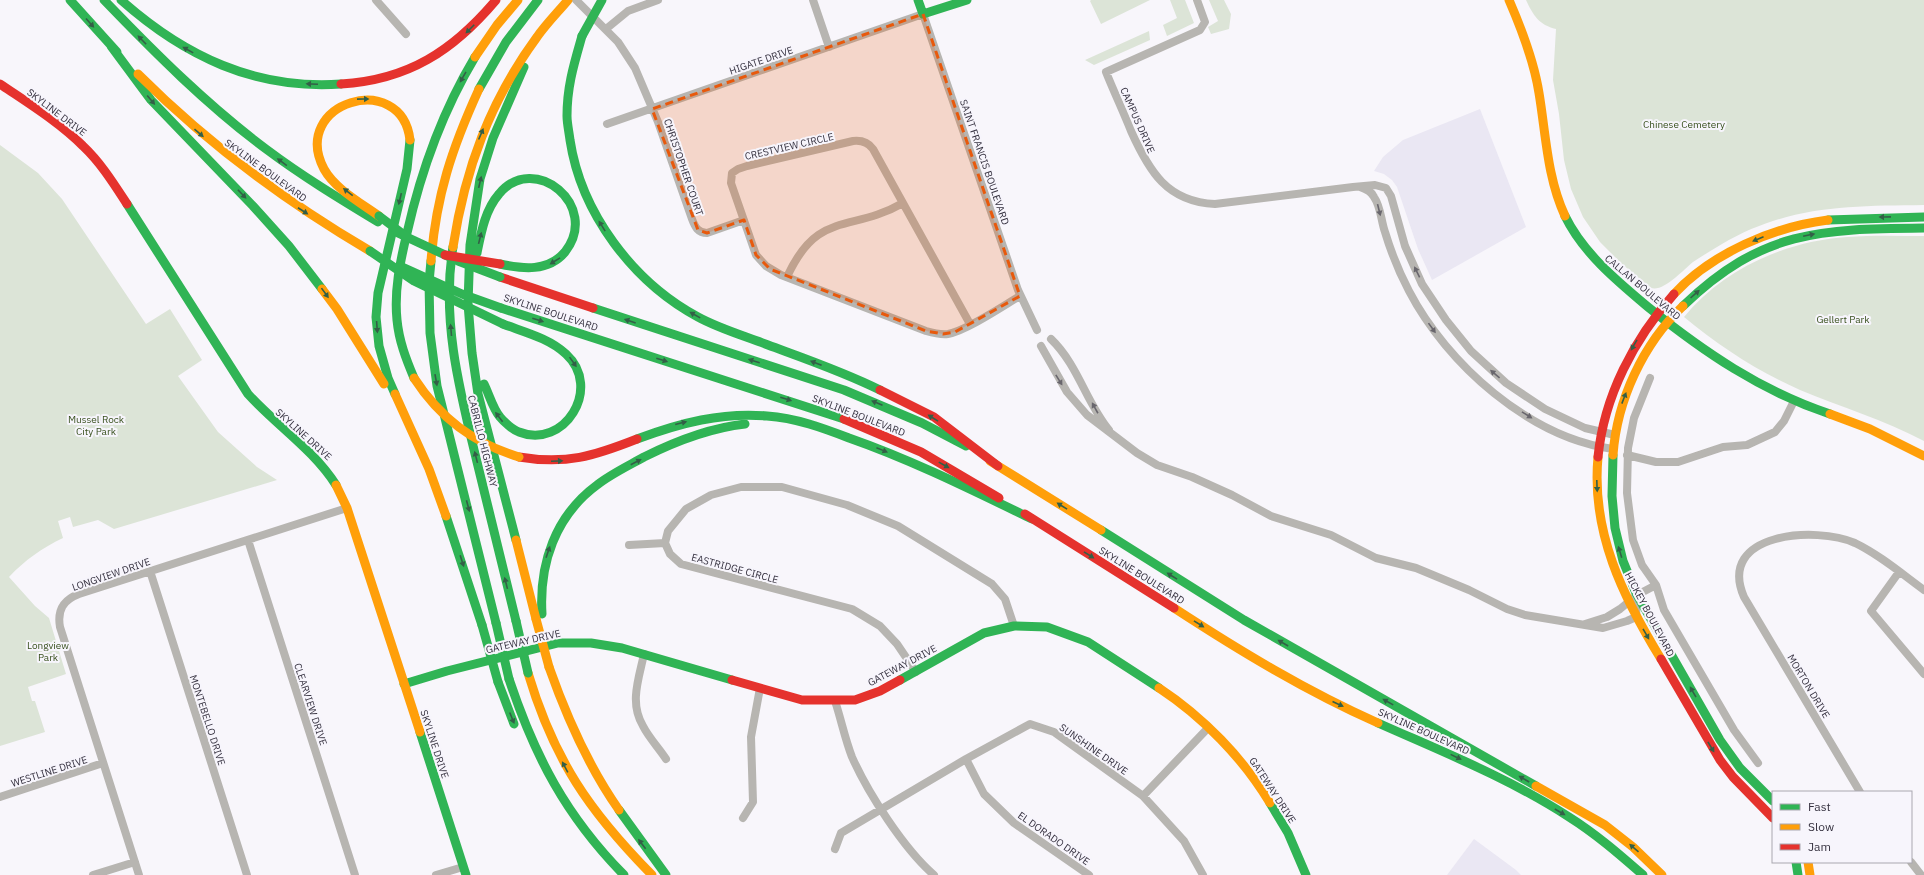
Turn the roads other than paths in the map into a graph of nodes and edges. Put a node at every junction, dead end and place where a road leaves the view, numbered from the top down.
1 (70, 0) edge
2 (104, 0) edge
3 (121, 0) edge
4 (376, 0) edge
5 (496, 0) edge
6 (518, 0) edge
7 (568, 0) edge
8 (576, 0) edge
9 (602, 0) edge
10 (658, 0) edge
11 (813, 0) edge
12 (918, 0) edge
13 (967, 0) edge
14 (1197, 0) edge
15 (1508, 0) edge
16 (537, 1) edge
17 (922, 14) junction
18 (606, 29) junction
19 (540, 32) junction
20 (406, 34) dead end
21 (111, 46) junction
22 (829, 47) junction
23 (0, 84) edge
24 (652, 109) junction
25 (607, 124) dead end
26 (1353, 187) junction
27 (903, 203) junction
28 (1924, 217) edge
29 (378, 219) junction
30 (744, 220) junction
31 (1924, 228) edge
32 (370, 251) junction
33 (445, 255) junction
34 (787, 277) junction
35 (1020, 296) junction
36 (468, 304) junction
37 (1656, 313) junction
38 (1668, 322) junction
39 (970, 324) junction
40 (470, 328) junction
41 (1037, 330) dead end
42 (1051, 340) dead end
43 (1041, 346) dead end
44 (1650, 378) dead end
45 (1794, 401) junction
46 (819, 428) junction
47 (1603, 432) junction
48 (1615, 436) junction
49 (1118, 439) junction
50 (418, 446) junction
51 (1600, 447) junction
52 (1614, 449) junction
53 (1628, 455) junction
54 (1924, 456) edge
55 (998, 466) junction
56 (347, 508) junction
57 (1032, 519) junction
58 (248, 540) junction
59 (665, 543) junction
60 (629, 545) dead end
61 (150, 571) junction
62 (1899, 572) junction
63 (1656, 585) junction
64 (1924, 590) edge
65 (1638, 595) junction
66 (1628, 602) junction
67 (1636, 617) junction
68 (539, 619) junction
69 (1585, 624) junction
70 (1014, 626) junction
71 (644, 654) junction
72 (916, 672) junction
73 (1924, 674) edge
74 (404, 684) junction
75 (760, 688) junction
76 (835, 701) junction
77 (1208, 728) junction
78 (518, 734) dead end
79 (527, 751) dead end
80 (666, 759) dead end
81 (966, 759) junction
82 (104, 763) junction
83 (1758, 763) dead end
84 (1859, 791) edge
85 (1143, 796) junction
86 (0, 797) edge
87 (1772, 800) edge
88 (881, 808) junction
89 (1772, 817) edge
90 (743, 818) dead end
91 (582, 828) junction
92 (835, 849) dead end
93 (135, 862) junction
94 (1796, 863) edge
95 (1808, 863) edge
96 (1912, 863) edge
97 (464, 871) edge
98 (93, 875) edge
99 (139, 875) edge
100 (247, 875) edge
101 (355, 875) edge
102 (436, 875) edge
103 (624, 875) edge
104 (652, 875) edge
105 (666, 875) edge
106 (934, 875) edge
107 (1089, 875) edge
108 (1203, 875) edge
109 (1306, 875) edge
110 (1642, 875) edge
111 (1662, 875) edge
112 (1798, 875) edge
113 (1810, 875) edge
114 (1921, 875) edge

1 -> 21 main road, SKYLINE BOULEVARD
29 -> 2 main road, SKYLINE BOULEVARD
5 -> 3 main road
4 - 20 street
6 -> 46 main road, bridge
7 - 19 main road, CABRILLO HIGHWAY
8 - 18 street, CHRISTOPHER COURT
55 -> 9 main road, bridge
10 - 18 street
11 - 22 street
12 - 17 main road, SAINT FRANCIS BOULEVARD
13 - 17 main road
14 - 26 street, CAMPUS DRIVE
15 - 37 main road, CALLAN BOULEVARD
16 -> 91 main road, bridge
17 - 22 street, HIGATE DRIVE
17 - 35 street, SAINT FRANCIS BOULEVARD
18 - 24 street, CHRISTOPHER COURT
36 -> 19 main road
104 -> 19 main road, CABRILLO HIGHWAY, bridge
21 -> 32 main road, SKYLINE BOULEVARD
21 -> 50 main road
22 - 24 street, HIGATE DRIVE
23 - 56 main road, SKYLINE DRIVE
24 - 25 street, HIGATE DRIVE
24 - 30 street, CHRISTOPHER COURT
47 -> 26 street, CAMPUS DRIVE
26 -> 51 street, CAMPUS DRIVE
27 - 30 street, CRESTVIEW CIRCLE
27 - 34 street
27 - 39 street, CRESTVIEW CIRCLE
28 -> 37 main road, HICKEY BOULEVARD
29 - 33 main road, SKYLINE BOULEVARD, bridge
29 -> 50 main road
30 - 34 street, CRESTVIEW CIRCLE
38 -> 31 main road, HICKEY BOULEVARD
32 -> 40 main road, bridge
32 -> 57 main road, SKYLINE BOULEVARD, bridge
36 -> 33 main road, bridge
55 -> 33 main road, SKYLINE BOULEVARD, bridge
34 - 39 street, CRESTVIEW CIRCLE
35 - 39 street, CRESTVIEW CIRCLE
35 - 41 street, SAINT FRANCIS BOULEVARD
36 - 40 main road
37 - 38 main road, CALLAN BOULEVARD
37 -> 47 main road, HICKEY BOULEVARD
38 - 45 main road, CALLAN BOULEVARD
48 -> 38 main road, HICKEY BOULEVARD
40 - 68 main road
49 -> 42 street
43 -> 49 street
44 - 53 street, HICKEY BOULEVARD
45 - 53 street
45 - 54 main road, CALLAN BOULEVARD
46 -> 57 main road
68 -> 46 main road
47 - 48 street, CAMPUS DRIVE
47 - 51 main road, HICKEY BOULEVARD
48 - 52 main road, HICKEY BOULEVARD
49 - 69 street
50 -> 78 main road, bridge
51 - 52 street, CAMPUS DRIVE
51 -> 66 main road, HICKEY BOULEVARD
65 -> 52 main road, HICKEY BOULEVARD
53 - 63 street, HICKEY BOULEVARD
111 -> 55 main road, SKYLINE BOULEVARD
56 - 58 street, LONGVIEW DRIVE
56 - 74 main road, SKYLINE DRIVE
57 -> 110 main road, SKYLINE BOULEVARD
58 - 61 street, LONGVIEW DRIVE
58 - 101 street, CLEARVIEW DRIVE
59 - 60 street
59 - 70 street
59 - 72 street, EASTRIDGE CIRCLE
61 - 82 street, LONGVIEW DRIVE
61 - 100 street, MONTEBELLO DRIVE
62 - 64 street
62 - 73 street
62 - 84 street, MORTON DRIVE
63 - 65 street
63 - 83 street, HICKEY BOULEVARD
65 - 66 street
65 - 67 street
87 -> 65 main road, HICKEY BOULEVARD
66 - 67 main road, HICKEY BOULEVARD
66 - 69 street
67 - 69 street
67 -> 89 main road, HICKEY BOULEVARD
105 -> 68 main road, bridge
70 - 72 main road, GATEWAY DRIVE
70 - 77 main road, GATEWAY DRIVE
71 - 74 main road, GATEWAY DRIVE
71 - 75 main road, GATEWAY DRIVE
71 - 80 street
72 - 76 main road, GATEWAY DRIVE
74 - 97 main road, SKYLINE DRIVE
75 - 76 main road, GATEWAY DRIVE
75 - 90 street
76 - 88 street
77 - 85 street
77 - 109 main road, GATEWAY DRIVE
79 - 91 main road
81 - 85 street, SUNSHINE DRIVE
81 - 88 street, SUNSHINE DRIVE
81 - 107 street, EL DORADO DRIVE
82 - 86 street, WESTLINE DRIVE
82 - 93 street, LONGVIEW DRIVE
85 - 108 street, SUNSHINE DRIVE
88 - 92 street, SUNSHINE DRIVE
88 - 106 street
91 - 103 main road
93 - 98 street
93 - 99 street, LONGVIEW DRIVE
94 - 112 main road
95 - 113 main road
96 - 114 street
97 - 102 street

